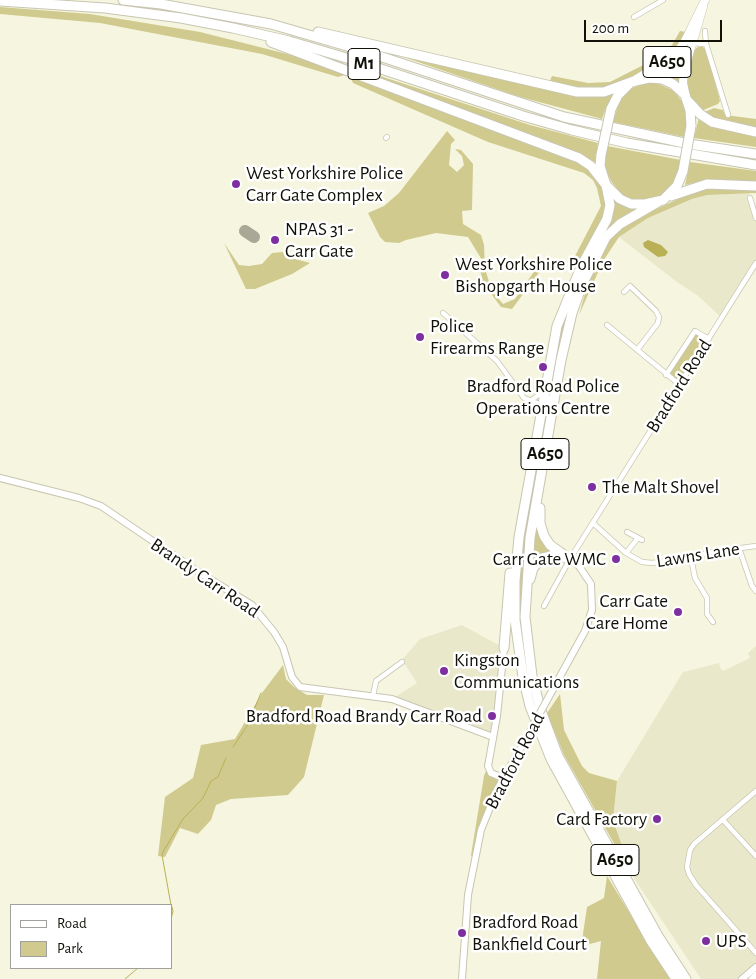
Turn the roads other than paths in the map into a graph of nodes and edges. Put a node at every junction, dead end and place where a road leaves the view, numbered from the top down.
1 (123, 0) edge
2 (663, 0) edge
3 (0, 1) edge
4 (704, 2) edge
5 (634, 17) dead end
6 (271, 24) junction
7 (233, 28) junction
8 (705, 31) dead end
9 (689, 42) junction
10 (706, 44) junction
11 (632, 81) junction
12 (687, 99) junction
13 (728, 115) dead end
14 (756, 132) edge
15 (756, 154) edge
16 (756, 165) edge
17 (606, 185) junction
18 (756, 186) edge
19 (750, 198) dead end
20 (660, 201) junction
21 (756, 218) edge
22 (756, 263) edge
23 (624, 292) dead end
24 (443, 313) dead end
25 (607, 325) dead end
26 (709, 339) junction
27 (637, 350) junction
28 (562, 360) junction
29 (666, 375) junction
30 (680, 385) junction
31 (545, 390) junction
32 (530, 401) junction
33 (542, 405) junction
34 (0, 478) edge
35 (540, 483) junction
36 (594, 524) junction
37 (627, 532) dead end
38 (519, 537) junction
39 (756, 546) edge
40 (739, 548) junction
41 (626, 554) junction
42 (691, 558) junction
43 (570, 559) junction
44 (756, 591) edge
45 (544, 606) dead end
46 (713, 622) dead end
47 (504, 648) joint
48 (402, 662) dead end
49 (532, 676) junction
50 (373, 696) junction
51 (494, 737) junction
52 (503, 778) junction
53 (756, 790) edge
54 (723, 820) junction
55 (756, 856) edge
56 (756, 953) edge
57 (756, 967) edge
58 (756, 975) edge
59 (462, 979) edge
60 (676, 979) edge
61 (686, 979) edge
62 (742, 979) edge
63 (752, 979) edge

1 - 6 highway, M1
2 - 5 street
3 - 7 highway, M1
4 - 9 main road, A650
6 - 11 highway
6 - 15 highway, M1
7 - 16 highway, M1
7 - 17 highway
8 - 10 street
9 - 10 street
9 - 11 main road, A650
9 - 12 main road, A650
10 - 13 street
11 - 12 highway, A650
11 - 17 highway, A650, bridge
12 - 14 highway
12 - 20 highway, A650, bridge
17 - 20 highway
17 - 31 highway, A650
18 - 20 highway
19 - 21 street
20 - 28 highway, A650
22 - 26 street, Bradford Road
23 - 27 street
24 - 32 street
25 - 27 street
26 - 29 street
26 - 30 street, Bradford Road
27 - 29 street
28 - 33 street
28 - 35 highway, A650
29 - 30 street
30 - 36 street, Bradford Road
31 - 32 street
31 - 33 highway, A650
32 - 33 street
33 - 38 highway, A650
34 - 50 street, Brandy Carr Road
35 - 43 highway
35 - 49 highway, A650
36 - 41 street, Lawns Lane
36 - 43 street, Bradford Road
37 - 41 street
38 - 47 highway
38 - 60 highway, A650
39 - 40 street, Lawns Lane
40 - 42 street, Lawns Lane
40 - 44 street
41 - 42 street, Lawns Lane
42 - 46 street
43 - 45 street, Bradford Road
43 - 49 highway
43 - 52 street, Bradford Road, bridge
47 - 51 street
48 - 50 street
49 - 61 highway, A650
50 - 51 street, Brandy Carr Road
51 - 52 street
52 - 59 street, Bradford Road
53 - 54 street
54 - 55 street
54 - 56 street
57 - 62 street
58 - 63 street

